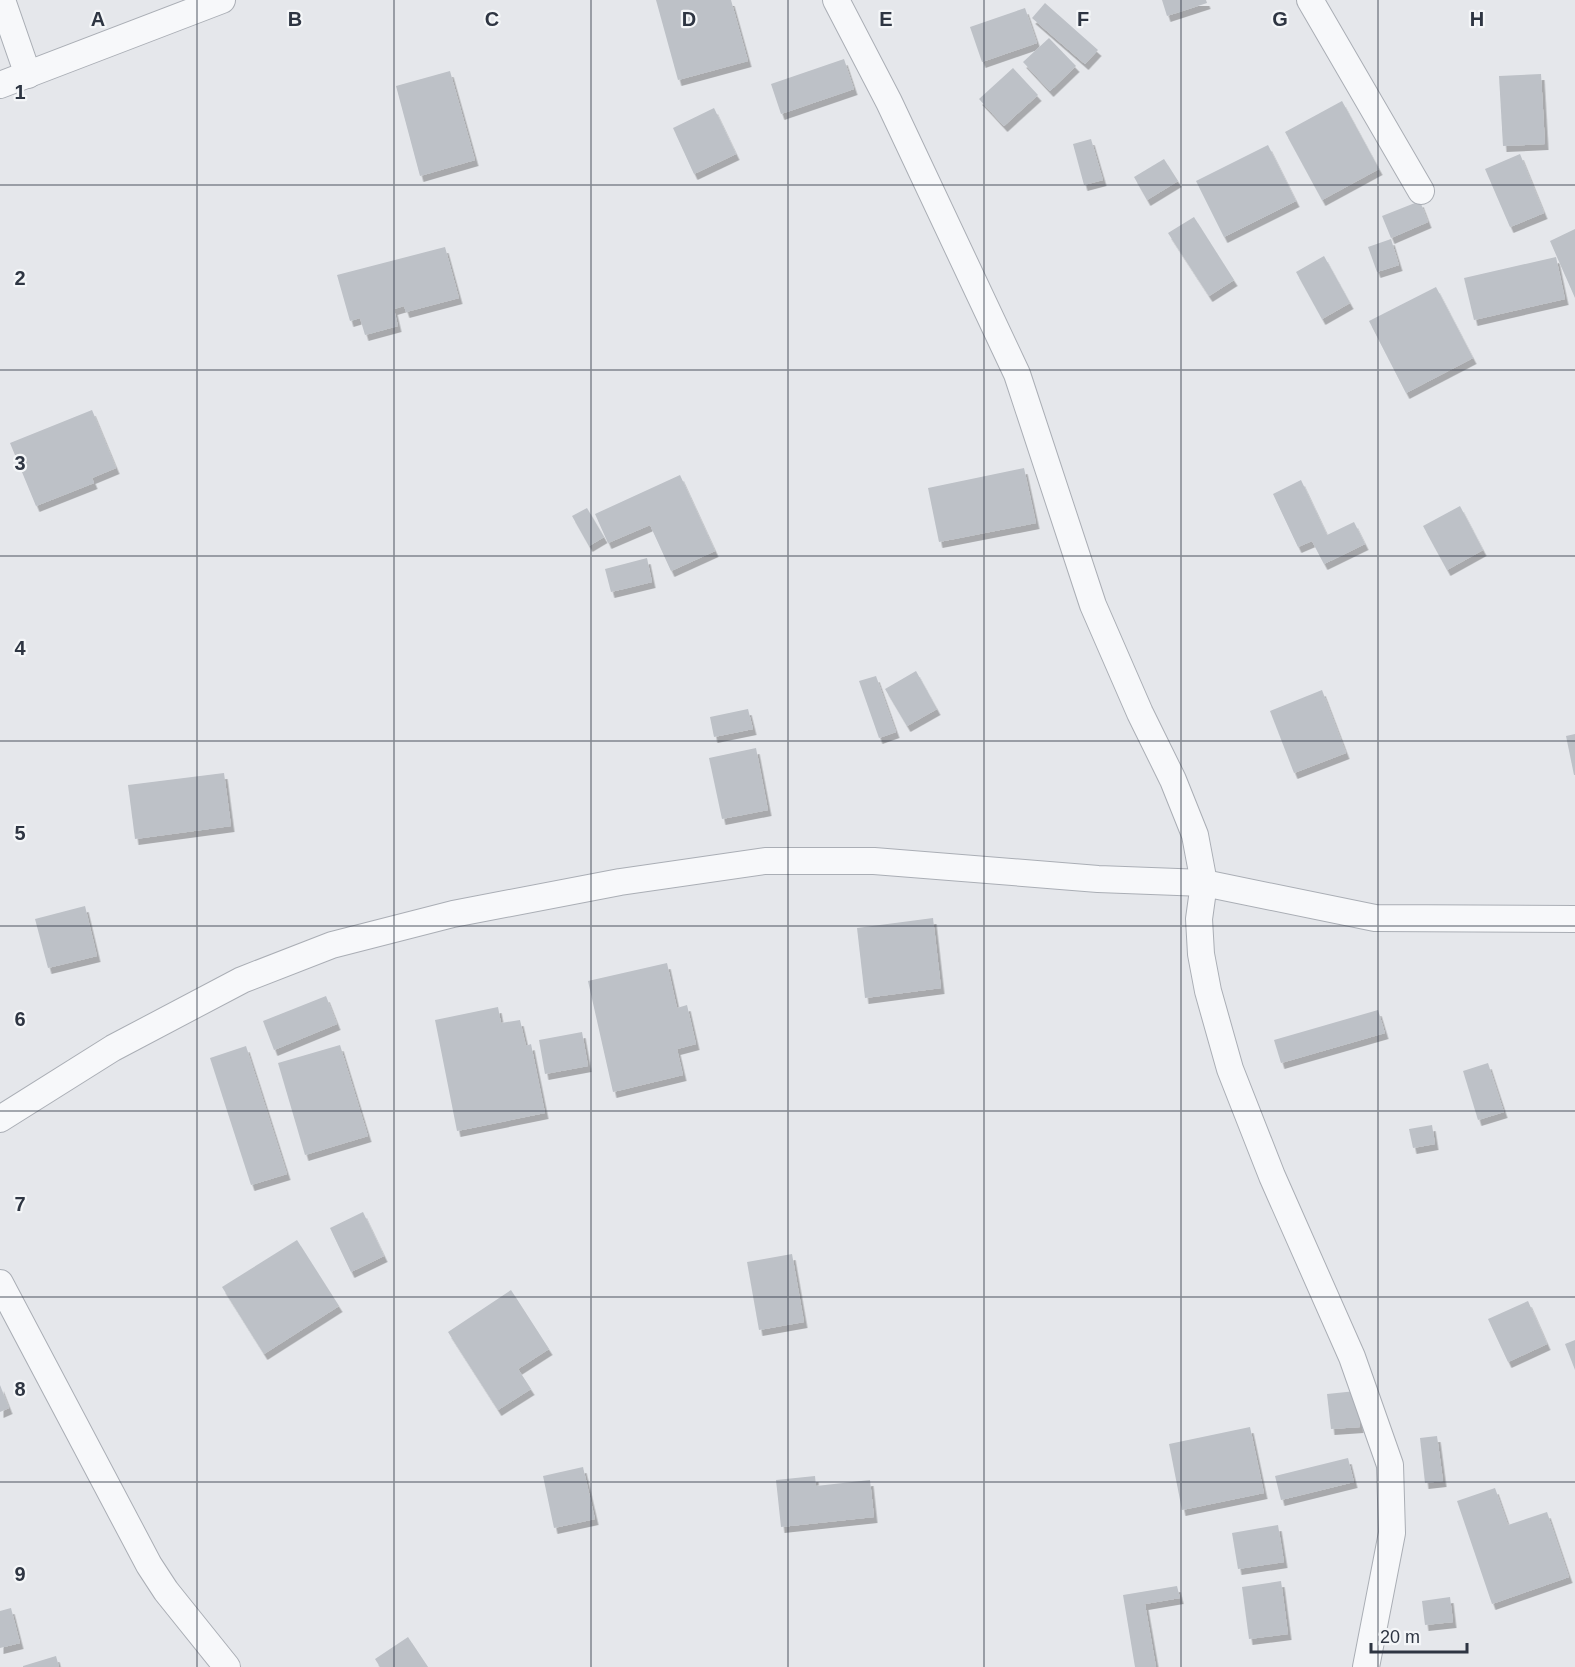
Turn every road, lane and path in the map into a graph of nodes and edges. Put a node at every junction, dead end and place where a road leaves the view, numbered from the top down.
1 (2, 0) edge
2 (222, 0) edge
3 (836, 0) edge
4 (1310, 0) edge
5 (28, 75) junction
6 (0, 85) edge
7 (1421, 190) dead end
8 (1204, 883) junction
9 (1575, 919) edge
10 (0, 1119) edge
11 (0, 1283) edge
12 (227, 1667) edge
13 (1366, 1667) edge

1 - 5 street
2 - 5 street
3 - 8 street
4 - 7 street
5 - 6 street
8 - 9 street
8 - 10 street
8 - 13 street
11 - 12 street

